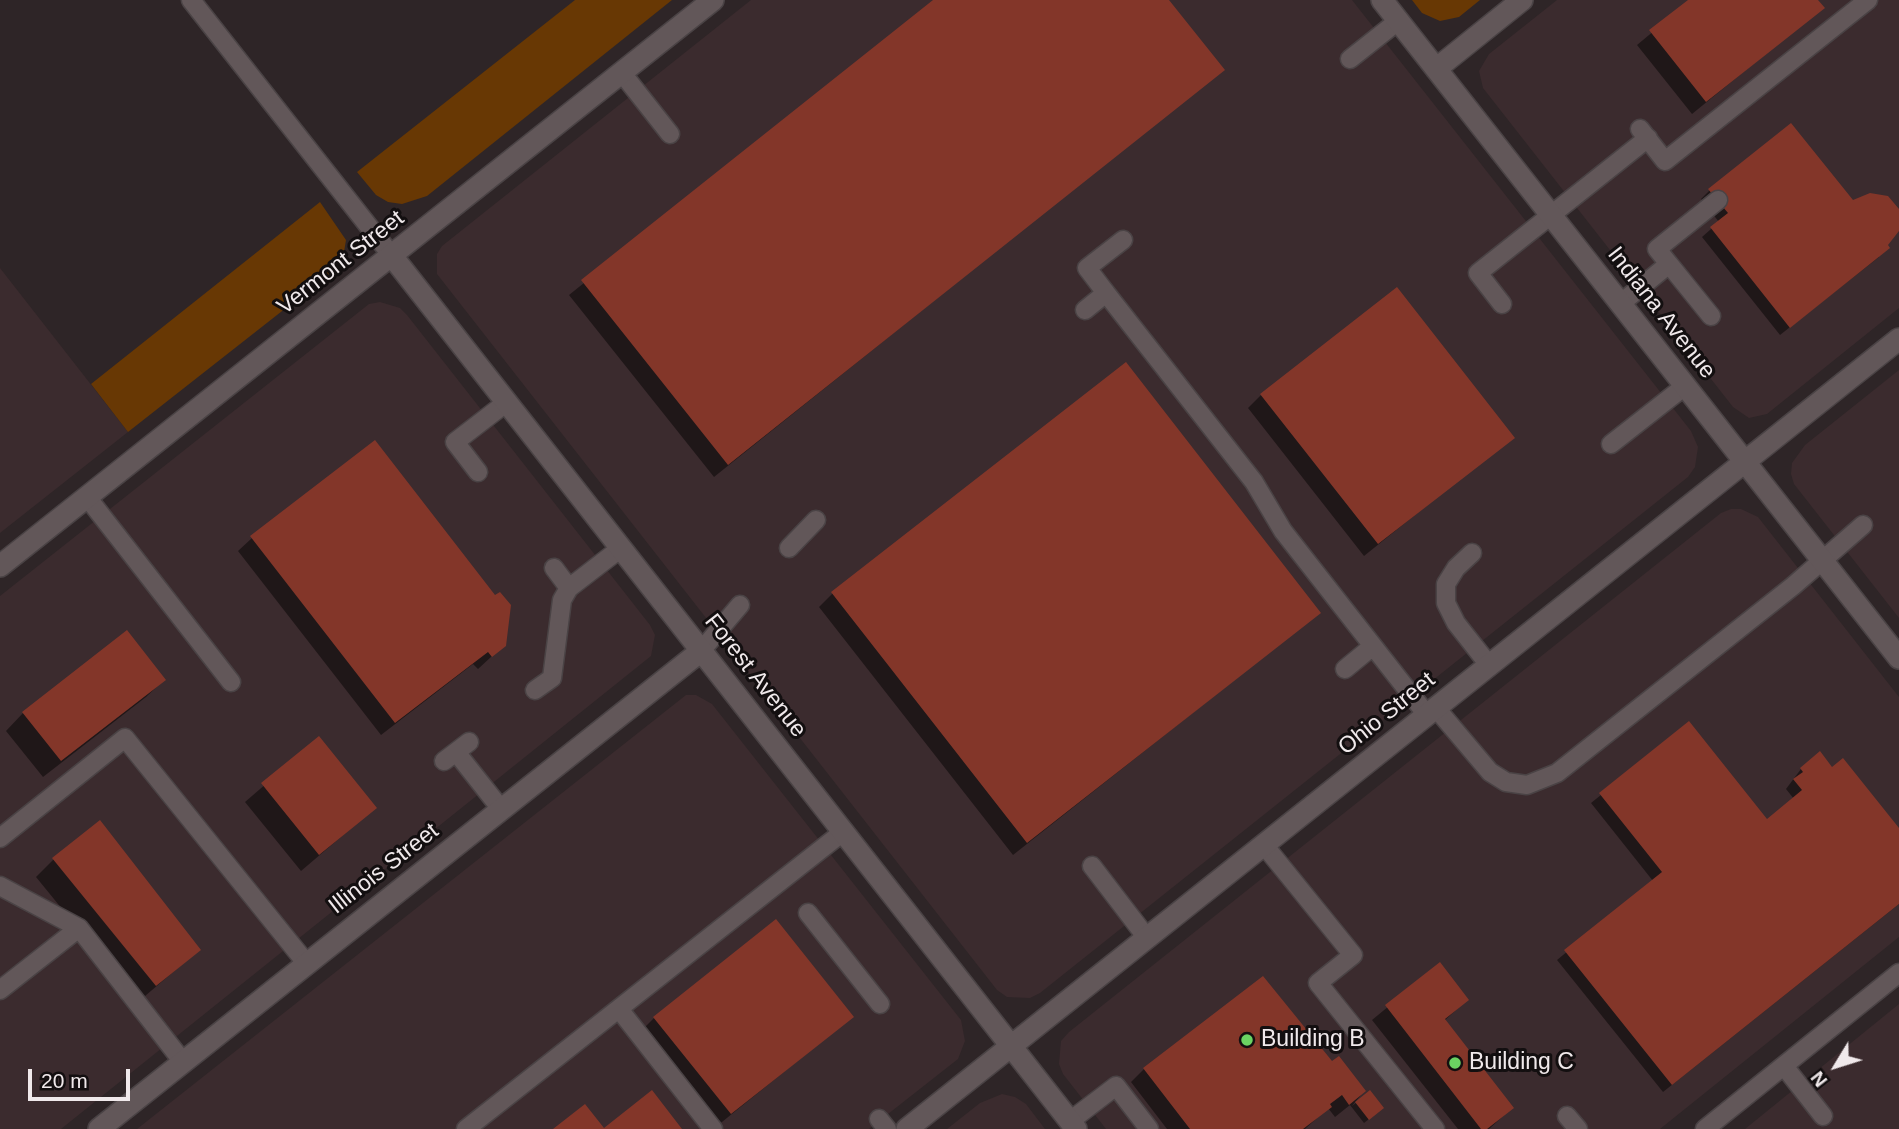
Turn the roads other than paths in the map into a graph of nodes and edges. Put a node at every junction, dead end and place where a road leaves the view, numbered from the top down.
1 (191, 0) edge
2 (713, 0) edge
3 (1382, 0) edge
4 (1522, 0) edge
5 (1868, 0) edge
6 (1398, 21) junction
7 (1350, 59) dead end
8 (1436, 69) junction
9 (622, 73) junction
10 (670, 134) dead end
11 (1718, 200) dead end
12 (1551, 215) junction
13 (1123, 240) dead end
14 (392, 256) junction
15 (1669, 264) junction
16 (1106, 293) junction
17 (1502, 304) dead end
18 (1620, 304) junction
19 (1085, 310) dead end
20 (1711, 316) dead end
21 (1899, 339) edge
22 (1685, 386) junction
23 (507, 402) junction
24 (1611, 444) dead end
25 (1745, 462) junction
26 (478, 472) dead end
27 (87, 497) junction
28 (816, 520) dead end
29 (1863, 525) dead end
30 (621, 548) junction
31 (789, 548) dead end
32 (1472, 553) dead end
33 (1821, 559) junction
34 (0, 566) edge
35 (554, 568) dead end
36 (569, 588) junction
37 (740, 605) dead end
38 (1373, 646) junction
39 (701, 650) junction
40 (1899, 659) edge
41 (1489, 665) junction
42 (1345, 669) dead end
43 (231, 682) dead end
44 (535, 690) dead end
45 (1432, 711) junction
46 (456, 752) dead end
47 (501, 809) junction
48 (843, 832) junction
49 (0, 838) edge
50 (1264, 845) junction
51 (1092, 866) dead end
52 (0, 886) edge
53 (808, 913) dead end
54 (79, 929) junction
55 (1147, 938) junction
56 (307, 964) junction
57 (1899, 973) edge
58 (0, 990) edge
59 (880, 1004) dead end
60 (619, 1009) junction
61 (1011, 1046) junction
62 (183, 1062) junction
63 (1784, 1066) junction
64 (1823, 1116) dead end
65 (1073, 1125) edge
66 (101, 1128) edge
67 (466, 1129) edge
68 (713, 1129) edge
69 (907, 1129) edge
70 (1149, 1129) edge
71 (1435, 1129) edge
72 (1705, 1129) edge

1 - 14 lane
2 - 9 street, Vermont Street
3 - 6 street, Indiana Avenue
4 - 8 street
5 - 12 lane
6 - 7 lane
6 - 8 street, Indiana Avenue
8 - 12 street, Indiana Avenue
9 - 10 lane
9 - 14 street, Vermont Street
11 - 15 lane
12 - 17 lane
12 - 18 street, Indiana Avenue
13 - 16 lane
14 - 23 street, Forest Avenue
14 - 27 street, Vermont Street
15 - 18 lane
15 - 20 lane
16 - 19 lane
16 - 38 lane
18 - 22 street, Indiana Avenue
21 - 25 street, Ohio Street
22 - 24 lane
22 - 25 street, Indiana Avenue
23 - 26 lane
23 - 30 street, Forest Avenue
25 - 33 street, Indiana Avenue
25 - 41 street, Ohio Street
27 - 34 street, Vermont Street
27 - 43 lane
28 - 31 lane
29 - 33 lane
30 - 36 lane
30 - 39 street, Forest Avenue
32 - 41 lane
33 - 40 street, Indiana Avenue
33 - 45 lane
35 - 36 lane
36 - 44 lane
37 - 39 lane
38 - 42 lane
38 - 45 lane
39 - 47 street, Illinois Street
39 - 48 street, Forest Avenue
41 - 45 street, Ohio Street
45 - 50 street, Ohio Street
46 - 47 lane
47 - 56 street, Illinois Street
48 - 60 lane
48 - 61 street, Forest Avenue
49 - 56 lane
50 - 55 street, Ohio Street
50 - 71 lane
51 - 55 lane
52 - 54 lane
53 - 59 lane
54 - 58 lane
54 - 62 lane
55 - 61 street, Ohio Street
56 - 62 street, Illinois Street
57 - 63 lane
60 - 67 lane
60 - 68 lane
61 - 65 street, Forest Avenue
61 - 69 street, Ohio Street
62 - 66 street, Illinois Street
63 - 64 lane
63 - 72 lane
65 - 70 lane

